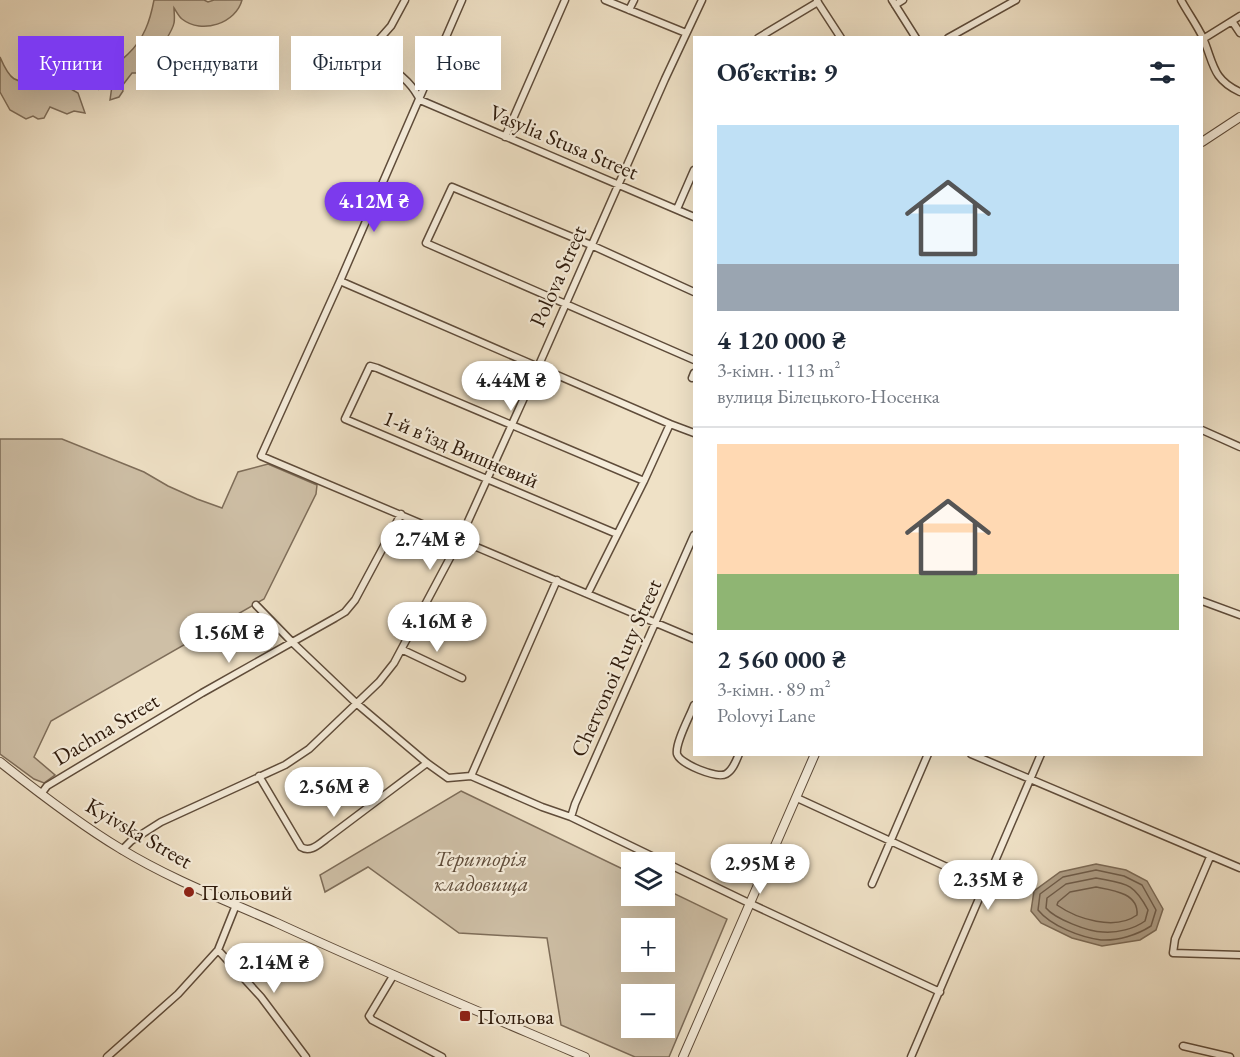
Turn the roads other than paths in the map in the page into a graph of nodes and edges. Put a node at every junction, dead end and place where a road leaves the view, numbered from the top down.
1 (405, 0) edge
2 (462, 0) edge
3 (565, 0) edge
4 (605, 0) edge
5 (634, 0) edge
6 (702, 0) edge
7 (903, 0) edge
8 (1016, 0) edge
9 (1181, 0) edge
10 (817, 1) edge
11 (894, 3) edge
12 (629, 10) junction
13 (1240, 16) edge
14 (1232, 21) junction
15 (686, 33) junction
16 (1240, 33) edge
17 (761, 36) edge
18 (841, 36) edge
19 (915, 36) edge
20 (952, 36) edge
21 (1201, 36) edge
22 (1203, 39) edge
23 (1240, 92) edge
24 (420, 100) junction
25 (1240, 117) edge
26 (505, 137) junction
27 (1203, 141) edge
28 (693, 172) edge
29 (619, 185) junction
30 (677, 209) junction
31 (693, 217) edge
32 (591, 245) junction
33 (340, 281) junction
34 (693, 292) edge
35 (565, 305) junction
36 (693, 360) edge
37 (538, 367) junction
38 (670, 423) junction
39 (511, 425) junction
40 (1203, 430) edge
41 (693, 433) edge
42 (1240, 447) edge
43 (487, 479) junction
44 (644, 481) junction
45 (402, 514) junction
46 (617, 534) junction
47 (693, 537) edge
48 (460, 539) junction
49 (557, 580) junction
50 (588, 593) junction
51 (1203, 601) edge
52 (256, 604) dead end
53 (1240, 615) edge
54 (656, 623) junction
55 (693, 639) edge
56 (293, 643) junction
57 (403, 650) junction
58 (462, 678) dead end
59 (357, 704) junction
60 (693, 707) edge
61 (738, 756) edge
62 (814, 756) edge
63 (927, 756) edge
64 (976, 756) edge
65 (1040, 756) edge
66 (0, 762) edge
67 (427, 763) junction
68 (259, 776) junction
69 (471, 776) junction
70 (1030, 779) junction
71 (41, 794) junction
72 (797, 798) junction
73 (571, 817) junction
74 (891, 842) junction
75 (122, 850) junction
76 (1210, 856) junction
77 (1240, 868) edge
78 (872, 884) dead end
79 (986, 885) junction
80 (751, 904) junction
81 (236, 905) junction
82 (218, 950) junction
83 (1240, 956) edge
84 (393, 976) junction
85 (940, 992) junction
86 (1183, 1046) dead end
87 (107, 1057) edge
88 (306, 1057) edge
89 (442, 1057) edge
90 (585, 1057) edge
91 (683, 1057) edge
92 (911, 1057) edge
93 (1230, 1057) edge

1 - 24 street
2 - 24 street
3 - 26 street
4 - 12 street
5 - 12 street
6 - 15 street, Polova Street
7 - 11 street
8 - 20 street
9 - 21 street
10 - 17 street
10 - 18 street
11 - 19 street
12 - 15 street
13 - 14 street
14 - 16 street
14 - 22 street
15 - 29 street, Polova Street
22 - 23 street
24 - 26 street, Vasylia Stusa Street
24 - 33 street
25 - 27 street
26 - 29 street, Vasylia Stusa Street
28 - 30 street
29 - 30 street, Vasylia Stusa Street
29 - 32 street, Polova Street
30 - 31 street, Vasylia Stusa Street
32 - 34 street
32 - 35 street, Polova Street
32 - 35 street
33 - 37 street
33 - 45 street
35 - 36 street
35 - 37 street, Polova Street
37 - 38 street
37 - 39 street, Polova Street
38 - 41 street
38 - 44 street
39 - 43 street, Polova Street
39 - 43 street, 1-й в'їзд Вишневий
39 - 44 street
40 - 42 street
43 - 46 street, 1-й в'їзд Вишневий
43 - 48 street, Polova Street
44 - 46 street
45 - 48 street
45 - 56 street, Dachna Street
46 - 50 street
47 - 54 street, Chervonoi Ruty Street
48 - 49 street
48 - 57 street, Polova Street
49 - 50 street
49 - 69 street
50 - 54 street
51 - 53 street
52 - 56 street
54 - 55 street
54 - 73 street, Chervonoi Ruty Street
56 - 59 street
56 - 71 street, Dachna Street
57 - 58 street
57 - 59 street, Polova Street
59 - 67 street
59 - 68 street, Polova Street
60 - 61 street
62 - 72 street
63 - 74 street
64 - 70 street
65 - 70 street
66 - 71 street, Kyivska Street
67 - 68 street
67 - 69 street
68 - 75 street, Polova Street
69 - 73 street
70 - 76 street
70 - 79 street
71 - 75 street, Kyivska Street
72 - 74 street
72 - 80 street
73 - 80 street
74 - 78 street
74 - 79 street
75 - 81 street, Kyivska Street
76 - 77 street
76 - 83 street
79 - 85 street
80 - 85 street
80 - 91 street
81 - 82 street
81 - 84 street, Kyivska Street
82 - 87 street
82 - 88 street
84 - 89 street
84 - 90 street, Kyivska Street
85 - 92 street
86 - 93 street

